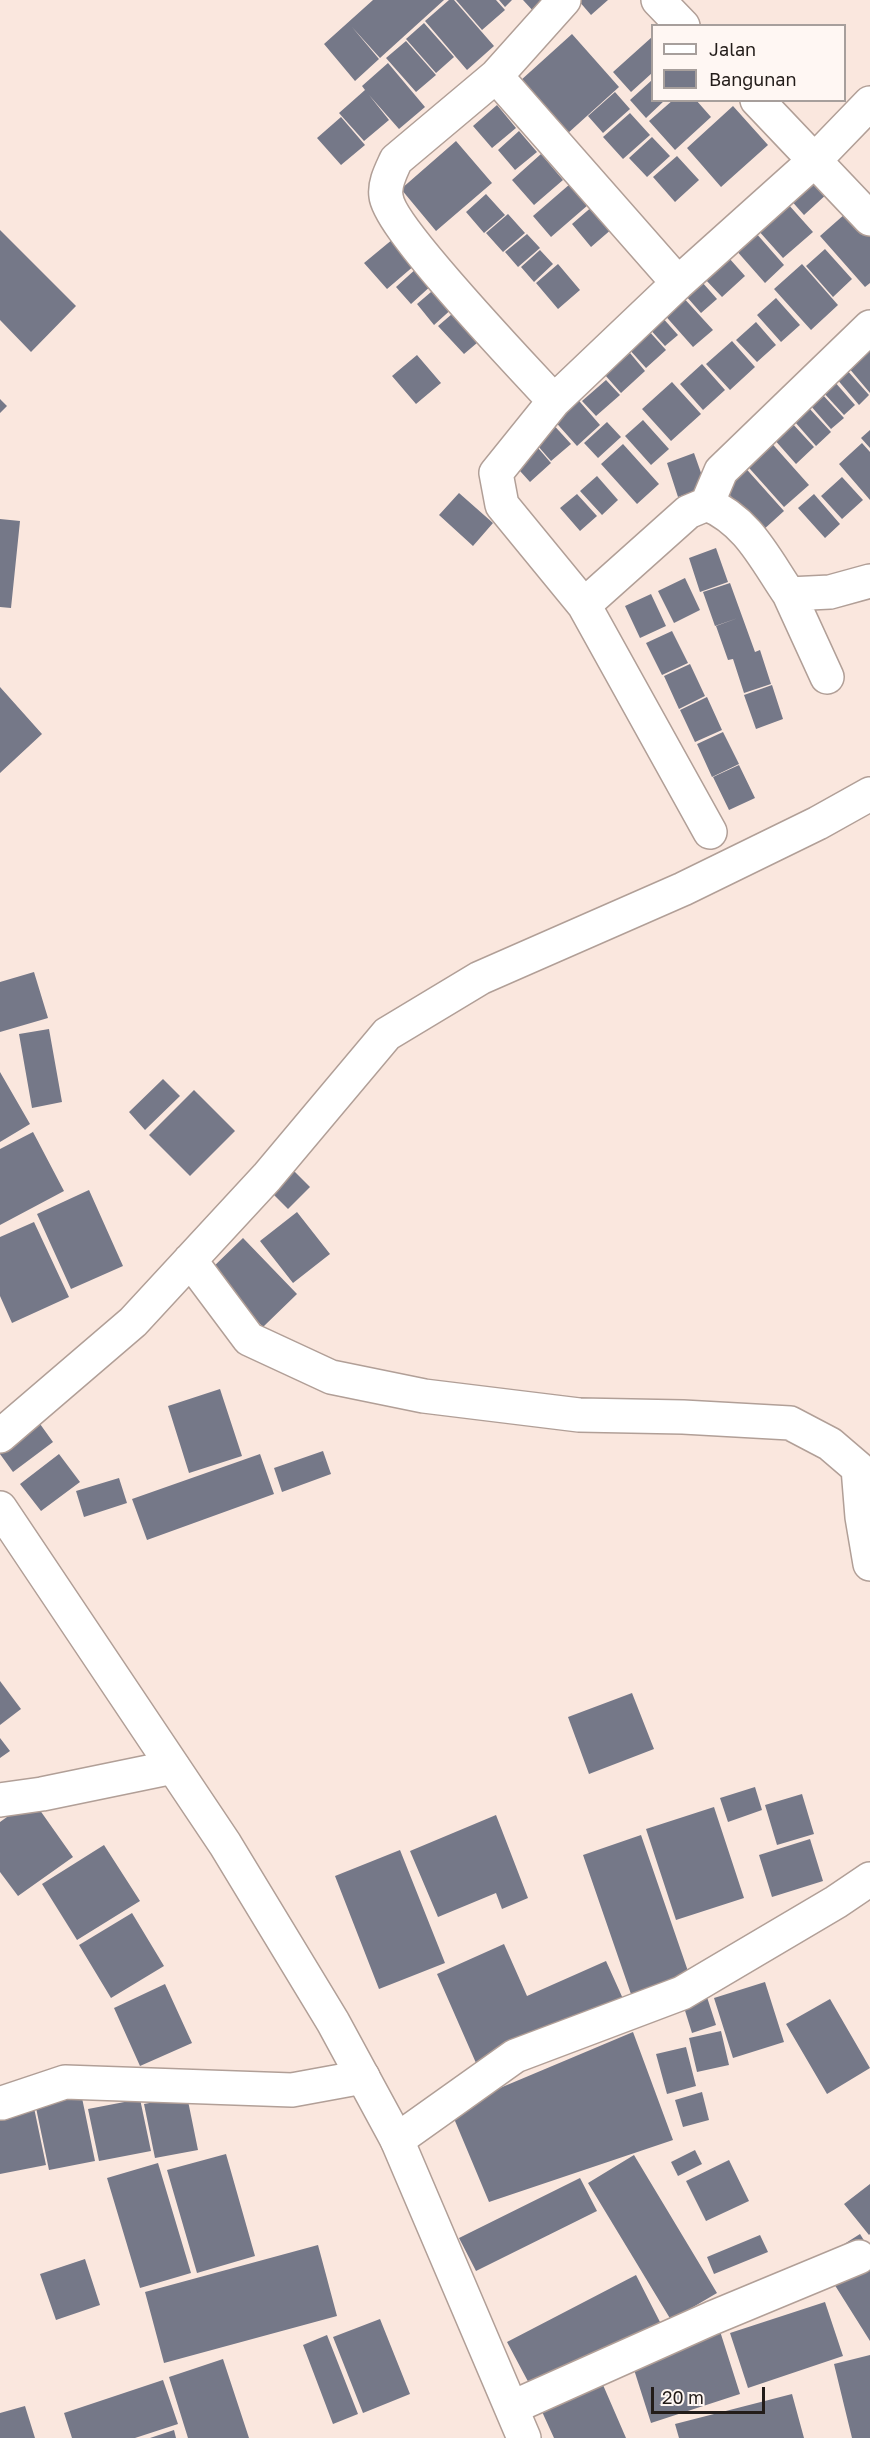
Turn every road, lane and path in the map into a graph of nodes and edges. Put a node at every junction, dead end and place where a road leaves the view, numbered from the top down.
1 (564, 0) edge
2 (658, 0) edge
3 (681, 24) edge
4 (496, 76) junction
5 (759, 102) edge
6 (870, 103) edge
7 (814, 161) junction
8 (870, 219) edge
9 (678, 283) junction
10 (870, 327) edge
11 (554, 401) junction
12 (707, 504) junction
13 (870, 581) edge
14 (789, 594) junction
15 (584, 605) junction
16 (827, 677) dead end
17 (870, 794) edge
18 (710, 832) dead end
19 (190, 1260) junction
20 (0, 1436) edge
21 (0, 1508) edge
22 (870, 1564) edge
23 (173, 1767) junction
24 (0, 1800) edge
25 (870, 1879) edge
26 (363, 2077) junction
27 (2, 2103) dead end
28 (397, 2140) junction
29 (859, 2257) dead end
30 (513, 2407) junction
31 (524, 2438) edge

1 - 4 main road
2 - 3 main road
4 - 9 main road
4 - 11 main road
5 - 7 main road
6 - 7 main road
7 - 8 main road
7 - 9 main road
9 - 11 main road
10 - 12 main road
11 - 15 main road
12 - 14 main road
12 - 15 main road
13 - 14 main road
14 - 16 main road
15 - 18 main road
17 - 19 main road
19 - 20 main road
19 - 22 main road
21 - 23 main road
23 - 24 main road
23 - 26 main road
25 - 28 main road
26 - 27 main road
26 - 28 main road
28 - 30 main road
29 - 30 main road
30 - 31 main road

